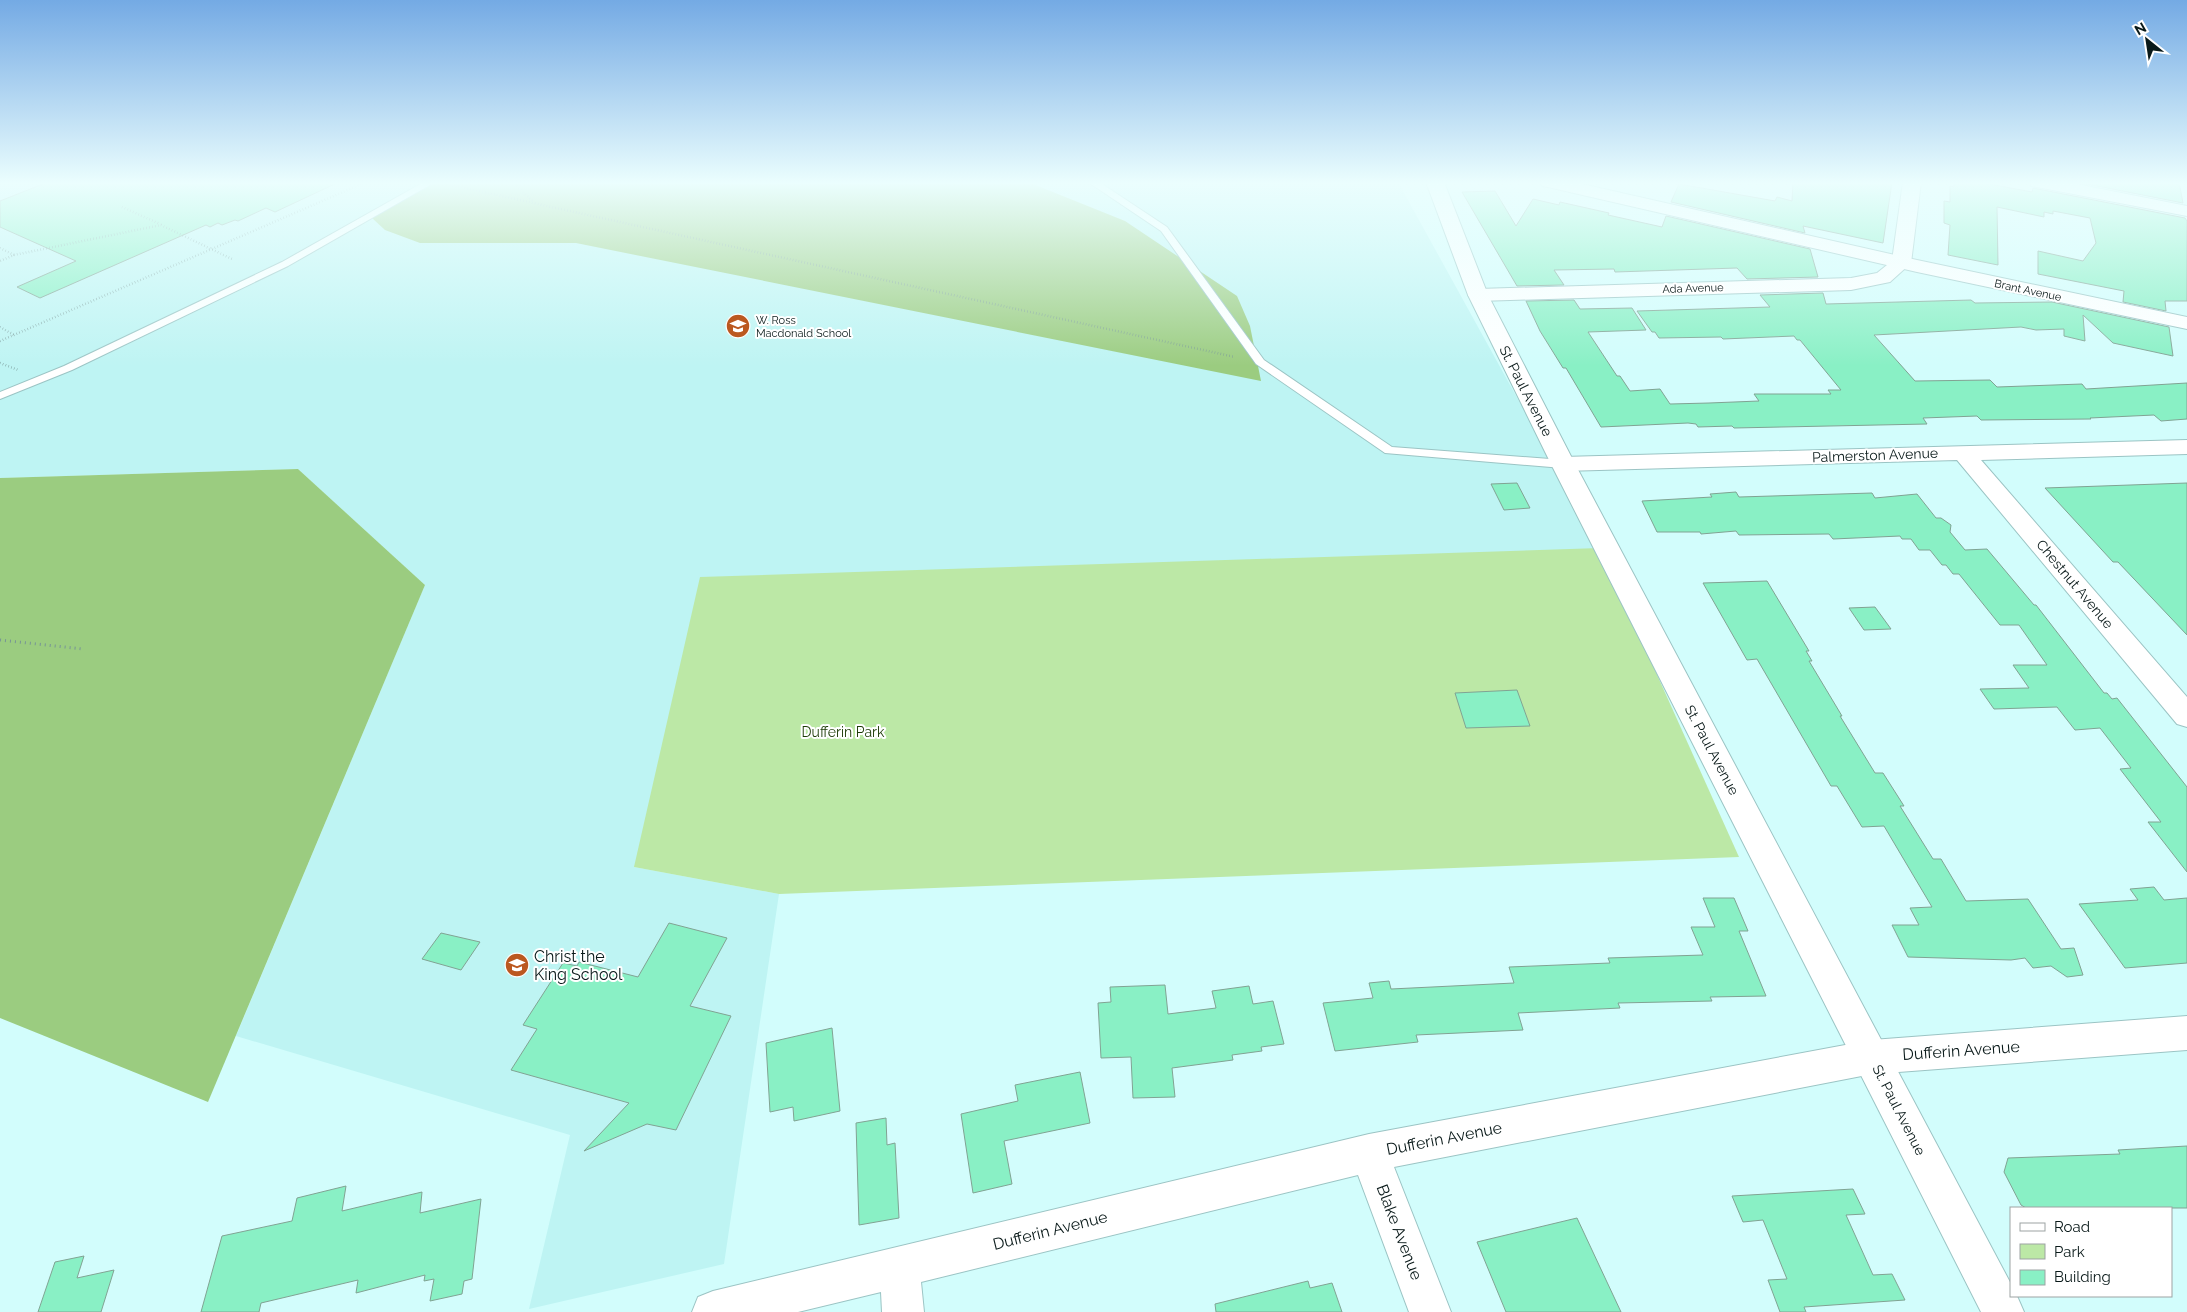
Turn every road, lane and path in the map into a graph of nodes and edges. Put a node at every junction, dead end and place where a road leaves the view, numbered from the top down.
1 (72, 243) edge
2 (201, 243) edge
3 (227, 243) edge
4 (322, 243) edge
5 (718, 243) edge
6 (1174, 243) edge
7 (1458, 243) edge
8 (1815, 243) edge
9 (1904, 243) edge
10 (0, 248) edge
11 (214, 249) junction
12 (14, 255) junction
13 (0, 260) edge
14 (234, 260) dead end
15 (1901, 263) junction
16 (1478, 295) junction
17 (2187, 323) edge
18 (0, 327) edge
19 (15, 335) junction
20 (0, 341) edge
21 (1260, 362) junction
22 (0, 396) edge
23 (2187, 447) edge
24 (1962, 452) junction
25 (1563, 464) junction
26 (0, 640) edge
27 (83, 648) dead end
28 (2187, 716) edge
29 (2187, 1033) edge
30 (1872, 1057) junction
31 (1369, 1153) junction
32 (900, 1266) junction
33 (713, 1312) edge
34 (903, 1312) edge
35 (1430, 1312) edge
36 (2003, 1312) edge

1 - 12 path
2 - 11 path
3 - 11 path
4 - 22 lane
5 - 21 path
6 - 21 lane
7 - 16 street, St. Paul Avenue
8 - 15 street, Brant Avenue
9 - 15 street
10 - 12 path
11 - 14 path
11 - 19 path
12 - 13 path
15 - 16 street, Ada Avenue
15 - 17 street, Brant Avenue
16 - 25 street, St. Paul Avenue
18 - 19 path
19 - 20 path
21 - 25 lane
23 - 24 street, Palmerston Avenue
24 - 25 street, Palmerston Avenue
24 - 28 street, Chestnut Avenue
25 - 30 street, St. Paul Avenue
26 - 27 path
29 - 30 street, Dufferin Avenue
30 - 31 street, Dufferin Avenue
30 - 36 street, St. Paul Avenue
31 - 32 street, Dufferin Avenue
31 - 35 street, Blake Avenue
32 - 33 street, Dufferin Avenue
32 - 34 street

